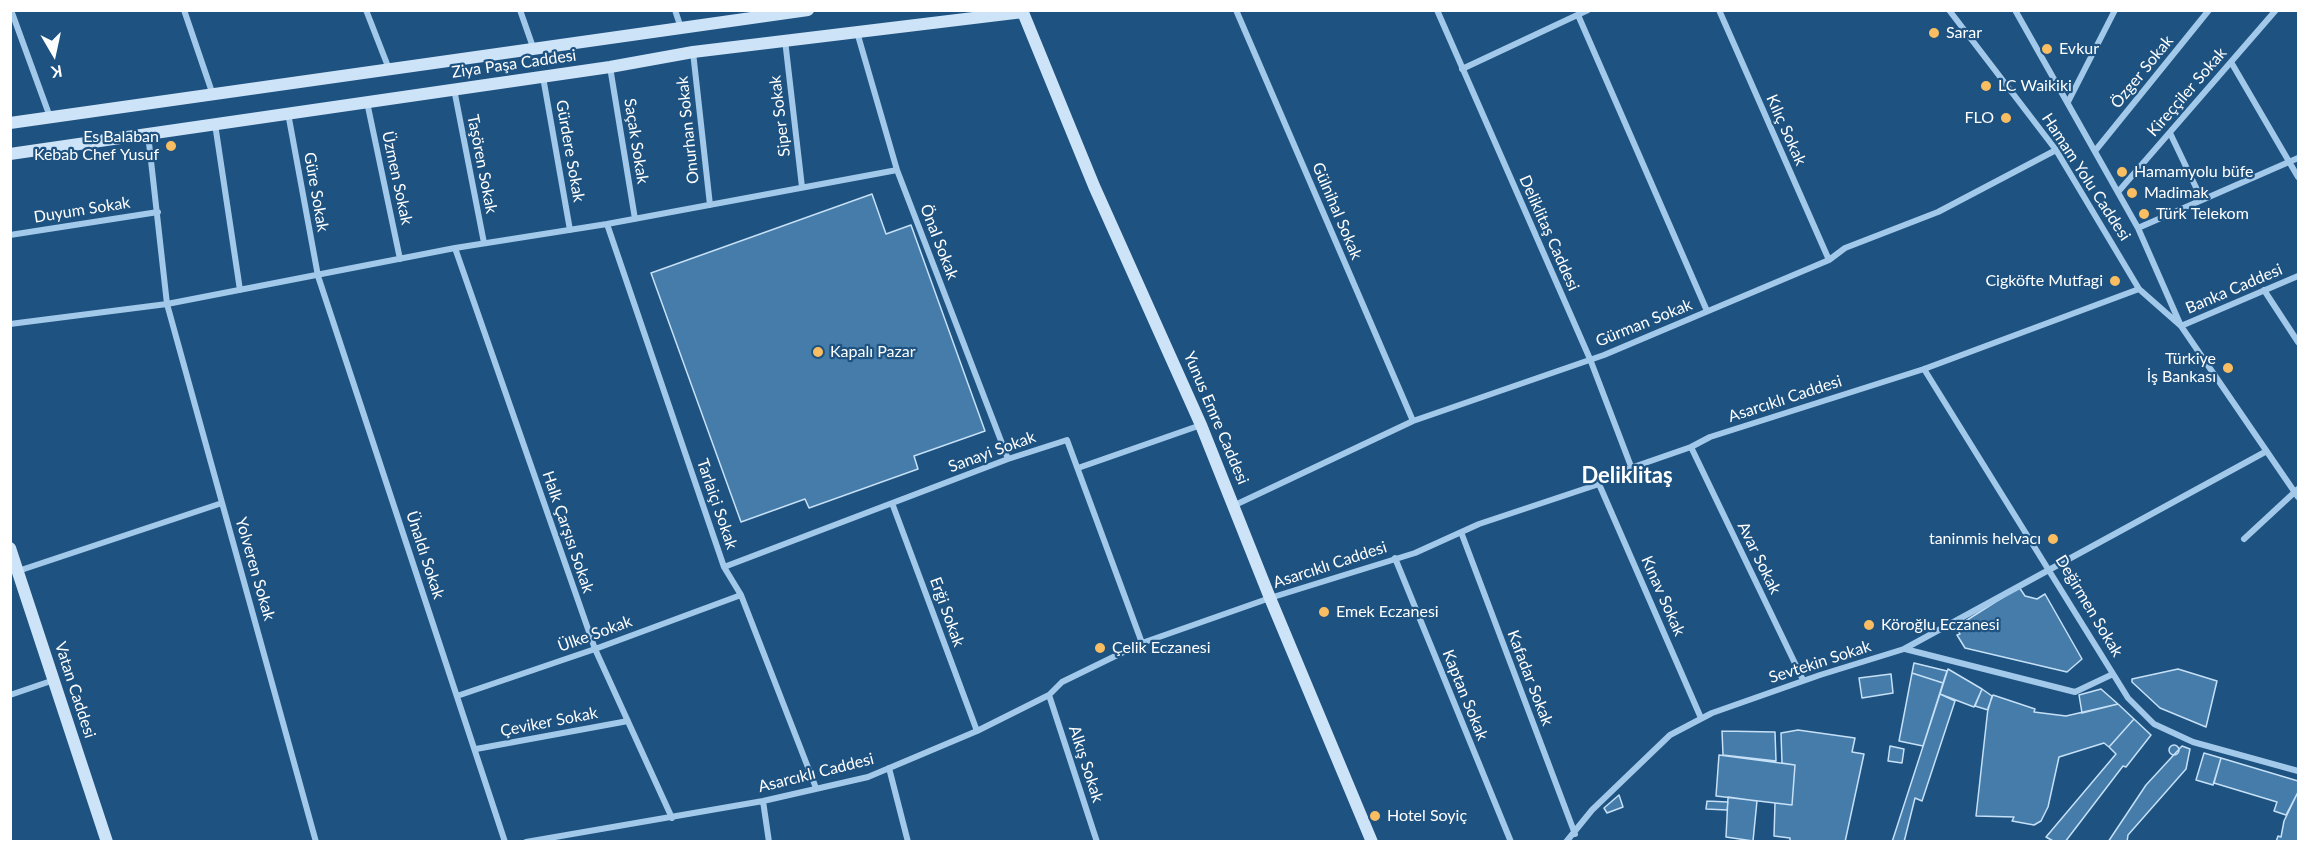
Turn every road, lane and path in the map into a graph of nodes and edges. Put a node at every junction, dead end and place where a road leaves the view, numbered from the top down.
1 (11, 10) edge
2 (184, 10) edge
3 (366, 10) edge
4 (520, 10) edge
5 (675, 10) edge
6 (807, 10) edge
7 (1236, 10) edge
8 (1437, 10) edge
9 (1588, 10) edge
10 (1719, 10) edge
11 (1949, 10) edge
12 (2015, 10) edge
13 (2115, 10) edge
14 (2210, 10) edge
15 (2276, 10) edge
16 (1023, 11) edge
17 (1578, 15) junction
18 (681, 29) junction
19 (857, 31) junction
20 (785, 40) junction
21 (535, 50) junction
22 (693, 52) junction
23 (2231, 62) junction
24 (610, 67) junction
25 (389, 69) junction
26 (1462, 69) junction
27 (543, 76) junction
28 (454, 90) junction
29 (213, 95) junction
30 (367, 102) junction
31 (2068, 102) junction
32 (288, 112) junction
33 (50, 118) junction
34 (10, 123) edge
35 (215, 123) junction
36 (148, 133) junction
37 (2170, 133) junction
38 (2056, 150) junction
39 (2096, 151) junction
40 (10, 154) edge
41 (2298, 158) edge
42 (2288, 162) junction
43 (897, 170) junction
44 (2298, 177) edge
45 (802, 187) junction
46 (2118, 192) junction
47 (2202, 200) junction
48 (710, 205) junction
49 (158, 212) junction
50 (634, 219) junction
51 (607, 224) junction
52 (2138, 228) junction
53 (570, 230) junction
54 (10, 235) edge
55 (484, 243) junction
56 (455, 248) junction
57 (400, 259) junction
58 (1829, 260) junction
59 (318, 276) junction
60 (2298, 276) edge
61 (2139, 289) junction
62 (240, 290) junction
63 (2264, 290) junction
64 (166, 304) junction
65 (1707, 311) junction
66 (10, 324) edge
67 (2181, 326) junction
68 (2298, 342) edge
69 (1590, 359) junction
70 (1924, 369) junction
71 (1413, 422) junction
72 (1202, 425) junction
73 (1691, 447) junction
74 (2265, 452) junction
75 (1008, 459) junction
76 (1078, 468) junction
77 (1632, 469) junction
78 (1599, 484) junction
79 (2297, 492) edge
80 (222, 503) junction
81 (892, 503) junction
82 (1235, 505) junction
83 (1461, 532) junction
84 (2244, 539) dead end
85 (10, 548) edge
86 (1395, 558) junction
87 (724, 567) junction
88 (2050, 568) junction
89 (18, 571) junction
90 (741, 595) junction
91 (1270, 598) junction
92 (1142, 643) junction
93 (595, 649) junction
94 (1904, 649) junction
95 (2114, 674) junction
96 (54, 680) junction
97 (1803, 680) junction
98 (10, 695) edge
99 (1048, 695) junction
100 (457, 696) junction
101 (1701, 718) junction
102 (628, 721) junction
103 (977, 731) junction
104 (476, 749) junction
105 (889, 768) junction
106 (2298, 771) edge
107 (816, 788) junction
108 (763, 801) junction
109 (672, 818) junction
110 (1575, 834) junction
111 (107, 842) edge
112 (316, 842) edge
113 (505, 842) edge
114 (526, 842) edge
115 (769, 842) edge
116 (908, 842) edge
117 (1097, 842) edge
118 (1372, 842) edge
119 (1511, 842) edge
120 (1566, 842) edge

1 - 33 street
2 - 29 street
3 - 25 street
4 - 21 street
5 - 18 street
6 - 18 main road, Ziya Paşa Caddesi
7 - 71 street, Gülnihal Sokak
8 - 26 street, Deliklitaş Caddesi
9 - 17 street
10 - 58 street, Kılıç Sokak
11 - 38 street, Hamam Yolu Caddesi
12 - 31 street, Hamam Yolu Caddesi
13 - 31 street
14 - 39 street, Özger Sokak
15 - 23 street, Kireççiler Sokak
16 - 19 main road, Ziya Paşa Caddesi
16 - 72 main road, Yunus Emre Caddesi
17 - 26 street
17 - 65 street
18 - 21 main road, Ziya Paşa Caddesi
19 - 20 main road, Ziya Paşa Caddesi
19 - 43 street, Önal Sokak
20 - 22 main road, Ziya Paşa Caddesi
20 - 45 street, Siper Sokak
21 - 25 main road, Ziya Paşa Caddesi
22 - 24 main road, Ziya Paşa Caddesi
22 - 48 street, Onurhan Sokak
23 - 37 street, Kireççiler Sokak
23 - 42 street
24 - 27 main road, Ziya Paşa Caddesi
24 - 50 street, Saçak Sokak
25 - 29 main road, Ziya Paşa Caddesi
26 - 69 street, Deliklitaş Caddesi
27 - 28 main road, Ziya Paşa Caddesi
27 - 53 street, Gürdere Sokak
28 - 30 main road, Ziya Paşa Caddesi
28 - 55 street, Taşören Sokak
29 - 33 main road, Ziya Paşa Caddesi
30 - 32 main road, Ziya Paşa Caddesi
30 - 57 street, Üzmen Sokak
31 - 39 street, Hamam Yolu Caddesi
32 - 35 main road, Ziya Paşa Caddesi
32 - 59 street, Güre Sokak
33 - 34 main road, Ziya Paşa Caddesi
35 - 36 main road, Ziya Paşa Caddesi
35 - 62 street
36 - 40 main road, Ziya Paşa Caddesi
36 - 49 street, Yolveren Sokak
37 - 46 street, Kireççiler Sokak
37 - 47 street
38 - 58 street, Gürman Sokak
38 - 61 street, Hamam Yolu Caddesi
39 - 46 street, Hamam Yolu Caddesi
41 - 42 street
42 - 44 street
42 - 47 street
43 - 45 street
43 - 75 street, Önal Sokak
45 - 48 street
46 - 52 street, Hamam Yolu Caddesi
47 - 52 street
48 - 50 street
49 - 54 street, Duyum Sokak
49 - 64 street, Yolveren Sokak
50 - 51 street
51 - 53 street
51 - 87 street, Tarlaiçi Sokak
52 - 67 street, Hamam Yolu Caddesi
53 - 55 street
55 - 56 street
56 - 57 street
56 - 93 street, Halk Çarşısı Sokak
57 - 59 street
58 - 65 street, Gürman Sokak
59 - 62 street
59 - 100 street, Ünaldı Sokak
60 - 63 street, Banka Caddesi
61 - 67 street, Hamam Yolu Caddesi
61 - 70 street, Asarcıklı Caddesi
62 - 64 street
63 - 67 street, Banka Caddesi
63 - 68 street
64 - 66 street
64 - 80 street, Yolveren Sokak
65 - 69 street, Gürman Sokak
67 - 74 street, Hamam Yolu Caddesi
69 - 71 street, Gürman Sokak
69 - 77 street, Deliklitaş Caddesi
70 - 73 street, Asarcıklı Caddesi
70 - 88 street, Değirmen Sokak
71 - 82 street, Gürman Sokak
72 - 76 street
72 - 82 main road, Yunus Emre Caddesi
73 - 77 street, Asarcıklı Caddesi
73 - 97 street, Avar Sokak
74 - 79 street, Hamam Yolu Caddesi
74 - 88 street, Sevtekin Sokak
75 - 76 street, Sanayi Sokak
75 - 81 street, Sanayi Sokak
76 - 92 street, Sanayi Sokak
77 - 78 street, Asarcıklı Caddesi
78 - 83 street, Asarcıklı Caddesi
78 - 101 street, Kınav Sokak
79 - 84 street
80 - 89 street
80 - 112 street, Yolveren Sokak
81 - 87 street, Sanayi Sokak
81 - 103 street, Erği Sokak
82 - 91 main road, Yunus Emre Caddesi
83 - 86 street, Asarcıklı Caddesi
83 - 110 street, Kafadar Sokak
85 - 89 main road, Vatan Caddesi
86 - 91 street, Asarcıklı Caddesi
86 - 119 street, Kaptan Sokak
87 - 90 street, Tarlaiçi Sokak
88 - 94 street, Sevtekin Sokak
88 - 95 street, Değirmen Sokak
89 - 96 main road, Vatan Caddesi
90 - 93 street, Ülke Sokak
90 - 107 street, Tarlaiçi Sokak
91 - 92 street, Asarcıklı Caddesi
91 - 118 main road, Yunus Emre Caddesi
92 - 99 street, Asarcıklı Caddesi
93 - 100 street, Ülke Sokak
93 - 102 street, Halk Çarşısı Sokak
94 - 95 street
94 - 97 street, Sevtekin Sokak
95 - 106 street, Değirmen Sokak
96 - 98 street
96 - 111 main road, Vatan Caddesi
97 - 101 street, Sevtekin Sokak
99 - 103 street, Asarcıklı Caddesi
99 - 117 street, Alkış Sokak
100 - 104 street, Ünaldı Sokak
101 - 110 street, Sevtekin Sokak
102 - 104 street, Çeviker Sokak
102 - 109 street, Halk Çarşısı Sokak
103 - 105 street, Asarcıklı Caddesi
104 - 113 street, Ünaldı Sokak
105 - 107 street, Asarcıklı Caddesi
105 - 116 street
107 - 108 street, Asarcıklı Caddesi
108 - 109 street, Asarcıklı Caddesi
108 - 115 street
109 - 114 street, Asarcıklı Caddesi
110 - 120 street, Sevtekin Sokak

